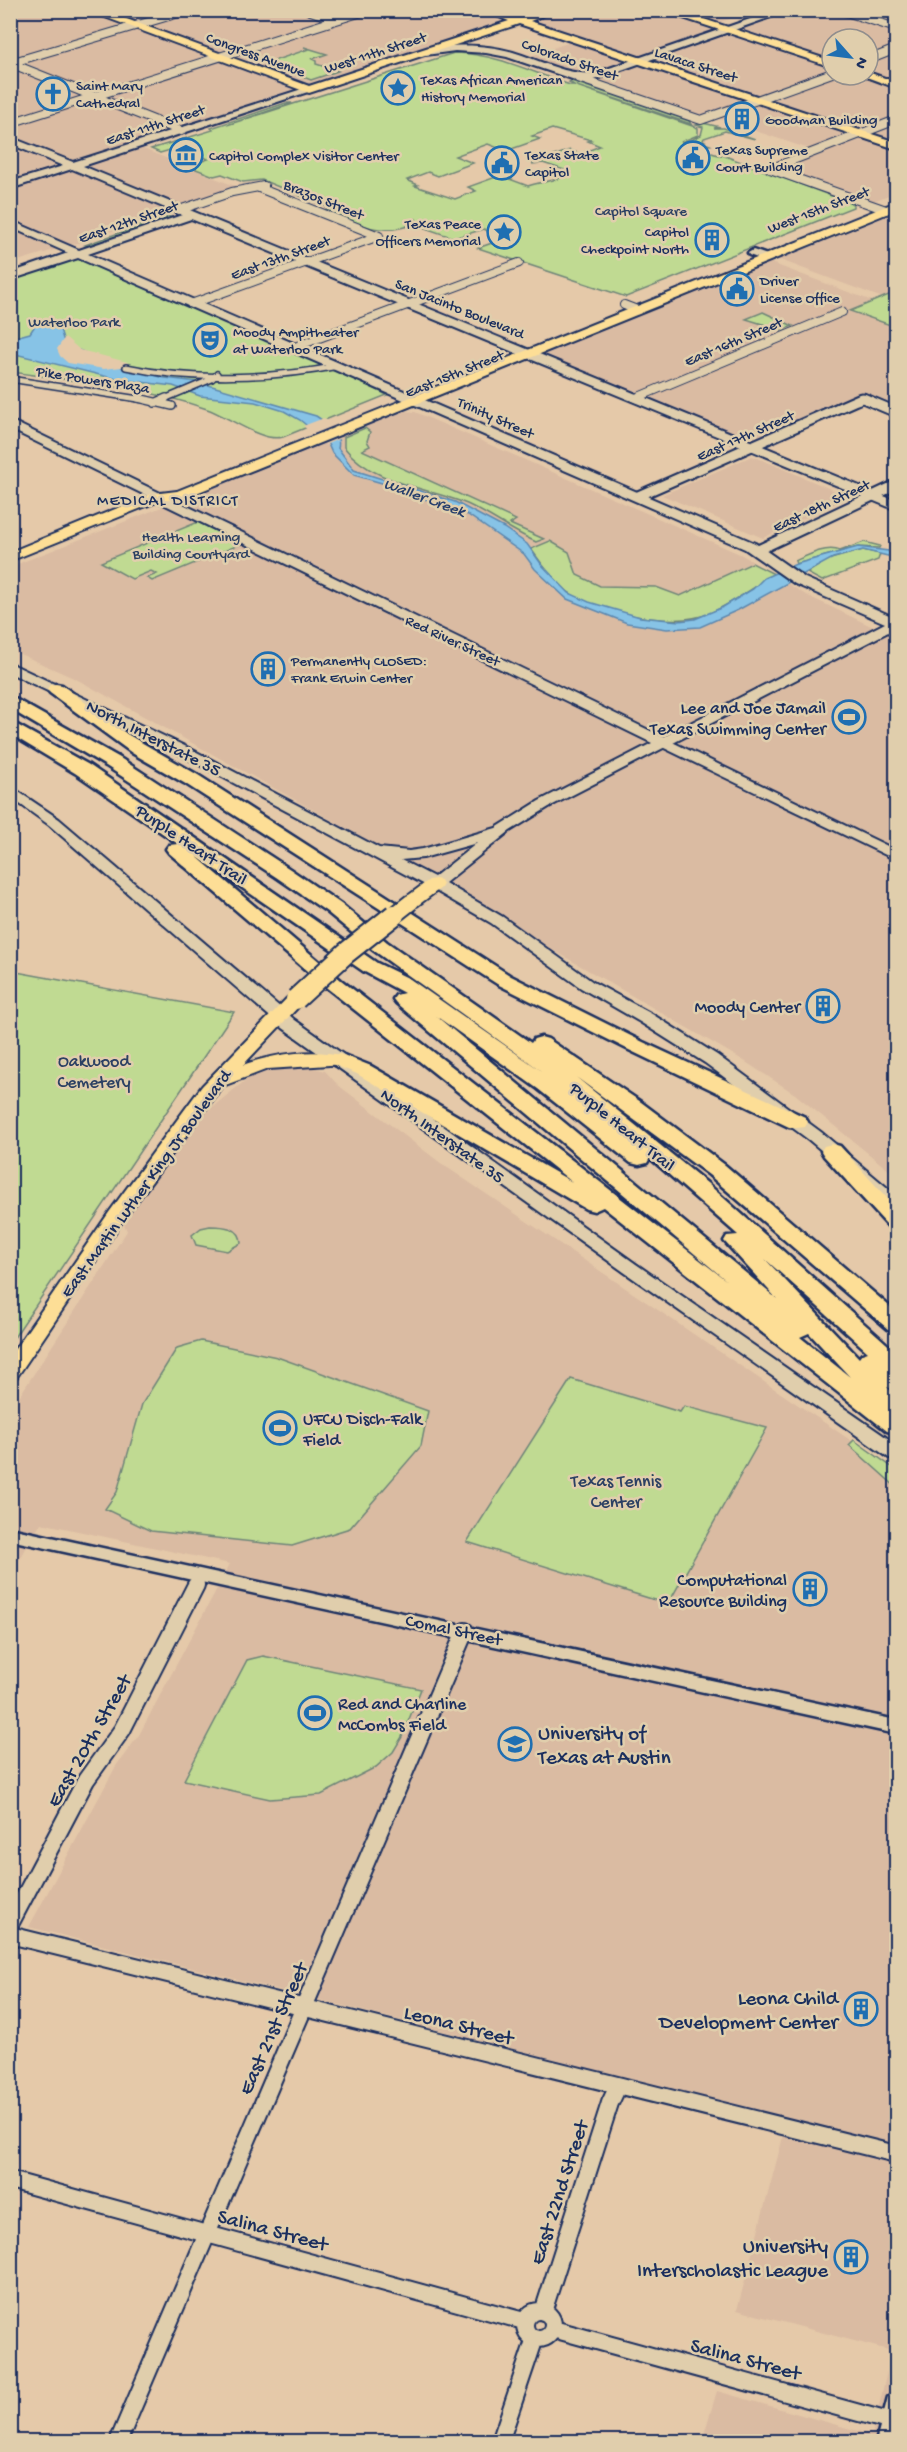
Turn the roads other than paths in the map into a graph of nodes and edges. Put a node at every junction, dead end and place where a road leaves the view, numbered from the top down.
1 (91, 10) edge
2 (189, 10) edge
3 (308, 10) edge
4 (368, 10) edge
5 (486, 10) edge
6 (553, 10) edge
7 (664, 10) edge
8 (766, 10) edge
9 (787, 10) edge
10 (840, 10) edge
11 (336, 20) junction
12 (519, 21) junction
13 (134, 26) junction
14 (897, 28) edge
15 (722, 29) junction
16 (468, 38) junction
17 (897, 49) edge
18 (499, 51) junction
19 (426, 52) junction
20 (880, 55) edge
21 (221, 57) junction
22 (633, 59) junction
23 (820, 60) edge
24 (10, 63) edge
25 (820, 77) edge
26 (578, 78) junction
27 (880, 80) edge
28 (897, 85) edge
29 (309, 90) junction
30 (96, 96) junction
31 (757, 100) junction
32 (897, 120) edge
33 (10, 123) edge
34 (182, 131) junction
35 (860, 134) junction
36 (10, 140) edge
37 (897, 146) edge
38 (73, 166) junction
39 (271, 184) dead end
40 (10, 186) edge
41 (256, 188) junction
42 (897, 196) edge
43 (873, 206) junction
44 (891, 208) edge
45 (179, 210) junction
46 (191, 215) junction
47 (10, 223) edge
48 (379, 236) joint
49 (67, 248) junction
50 (753, 253) junction
51 (79, 254) junction
52 (766, 258) junction
53 (305, 262) junction
54 (519, 263) dead end
55 (10, 267) edge
56 (10, 277) edge
57 (191, 304) junction
58 (408, 305) junction
59 (624, 305) junction
60 (637, 310) junction
61 (842, 312) dead end
62 (295, 347) junction
63 (522, 351) junction
64 (339, 366) junction
65 (126, 367) dead end
66 (217, 374) junction
67 (10, 379) edge
68 (409, 396) junction
69 (636, 398) junction
70 (155, 403) junction
71 (172, 406) dead end
72 (897, 412) edge
73 (10, 424) edge
74 (303, 439) junction
75 (753, 446) junction
76 (897, 485) edge
77 (874, 495) junction
78 (639, 496) junction
79 (157, 497) junction
80 (897, 505) edge
81 (758, 550) junction
82 (10, 557) edge
83 (896, 623) edge
84 (10, 667) edge
85 (56, 689) junction
86 (10, 701) edge
87 (10, 726) edge
88 (10, 734) edge
89 (664, 743) junction
90 (82, 769) junction
91 (178, 773) junction
92 (111, 789) junction
93 (11, 791) edge
94 (505, 828) junction
95 (351, 841) junction
96 (897, 855) edge
97 (283, 873) junction
98 (435, 884) junction
99 (333, 908) junction
100 (370, 967) junction
101 (281, 1015) junction
102 (339, 1060) junction
103 (209, 1090) junction
104 (796, 1122) junction
105 (832, 1151) junction
106 (897, 1204) edge
107 (897, 1221) edge
108 (735, 1241) junction
109 (669, 1249) junction
110 (761, 1309) junction
111 (897, 1324) edge
112 (897, 1364) edge
113 (10, 1372) edge
114 (897, 1382) edge
115 (897, 1412) edge
116 (897, 1425) edge
117 (897, 1453) edge
118 (10, 1534) edge
119 (200, 1576) junction
120 (465, 1631) junction
121 (897, 1727) edge
122 (10, 1924) edge
123 (10, 1935) edge
124 (305, 2009) junction
125 (618, 2086) junction
126 (897, 2154) edge
127 (10, 2180) edge
128 (205, 2234) junction
129 (543, 2312) junction
130 (524, 2321) junction
131 (553, 2329) junction
132 (535, 2338) junction
133 (892, 2423) edge
134 (118, 2442) edge
135 (500, 2442) edge

1 - 13 main road, Congress Avenue
2 - 13 street
3 - 11 street
4 - 11 street
5 - 12 main road, Lavaca Street
6 - 12 main road, West 11th Street
7 - 15 main road
8 - 15 main road
9 - 15 main road
10 - 14 street
11 - 21 street
12 - 16 main road, West 11th Street
12 - 22 main road, Lavaca Street
13 - 21 main road, Congress Avenue
13 - 24 street
15 - 22 main road
15 - 23 main road
16 - 18 main road
16 - 19 main road, West 11th Street
17 - 20 street
18 - 19 main road, Colorado Street
18 - 26 main road, Colorado Street
19 - 29 main road, West 11th Street
21 - 29 main road, Congress Avenue
21 - 30 street
22 - 26 main road
22 - 31 main road, Lavaca Street
24 - 30 street
25 - 31 street
26 - 31 street, Colorado Street
27 - 28 main road
29 - 34 main road, East 11th Street
30 - 33 street
30 - 34 street
31 - 35 main road, Lavaca Street
32 - 35 street
34 - 38 main road, East 11th Street
35 - 37 main road, Lavaca Street
35 - 43 street
36 - 38 main road, San Jacinto Boulevard
38 - 40 main road, East 11th Street
38 - 45 main road, San Jacinto Boulevard
39 - 41 street, East 12th Street
41 - 45 street, East 12th Street
41 - 46 street, East 12th Street
41 - 48 street, Brazos Street
42 - 43 main road, West 15th Street
43 - 44 street
43 - 50 main road, West 15th Street
44 - 52 main road, West 15th Street
45 - 46 main road, San Jacinto Boulevard
45 - 49 main road, East 12th Street
46 - 51 main road, East 12th Street
46 - 53 main road, San Jacinto Boulevard
47 - 49 main road, Trinity Street
48 - 53 street, East 13th Street
49 - 51 main road, Trinity Street
49 - 55 main road, East 12th Street
50 - 52 street
50 - 59 main road, East 15th Street
51 - 56 main road, East 12th Street
51 - 57 main road, Trinity Street
52 - 60 main road, East 15th Street
53 - 57 street, East 13th Street
53 - 58 main road, San Jacinto Boulevard
54 - 58 street
57 - 62 main road, Trinity Street
58 - 62 street
58 - 63 main road, San Jacinto Boulevard
59 - 60 street
59 - 63 main road, East 15th Street
60 - 63 main road, East 15th Street
61 - 69 street, East 16th Street
62 - 64 main road, Trinity Street
63 - 68 main road, East 15th Street
63 - 69 main road, San Jacinto Boulevard
64 - 66 street
64 - 68 main road, Trinity Street
65 - 66 street
66 - 70 street
67 - 70 street, Pike Powers Plaza
68 - 74 main road, East 15th Street
68 - 78 main road, Trinity Street
69 - 75 main road, San Jacinto Boulevard
70 - 71 street, Pike Powers Plaza
72 - 75 street, East 17th Street
73 - 79 main road, Red River Street
74 - 79 main road
74 - 79 main road
75 - 77 main road, San Jacinto Boulevard
75 - 78 street, East 17th Street
76 - 77 street, East 18th Street
77 - 80 main road, San Jacinto Boulevard
77 - 81 street, East 18th Street
78 - 81 main road, Trinity Street
79 - 82 main road
79 - 89 main road, Red River Street
81 - 83 main road, Trinity Street
83 - 89 main road, East Martin Luther King Jr Boulevard
84 - 85 main road, North Interstate 35
85 - 91 highway
85 - 95 main road, North Interstate 35
86 - 97 highway, Purple Heart Trail
87 - 90 highway, Purple Heart Trail
88 - 90 highway
89 - 94 main road, East Martin Luther King Jr Boulevard
89 - 96 street, Red River Street
90 - 92 highway, Purple Heart Trail
91 - 97 highway
91 - 104 highway
92 - 100 highway, Purple Heart Trail
92 - 109 highway
93 - 101 main road, North Interstate 35
94 - 95 main road
94 - 98 main road, East Martin Luther King Jr Boulevard
95 - 98 main road, North Interstate 35
97 - 99 highway, Purple Heart Trail
98 - 101 main road, East Martin Luther King Jr Boulevard, bridge
98 - 104 main road, North Interstate 35
99 - 111 highway, Purple Heart Trail
99 - 112 highway, Purple Heart Trail
100 - 108 highway, Purple Heart Trail
100 - 110 highway, Purple Heart Trail
101 - 102 main road, North Interstate 35
101 - 103 main road, East Martin Luther King Jr Boulevard
102 - 103 main road
102 - 109 highway
102 - 117 main road, North Interstate 35
103 - 113 main road, East Martin Luther King Jr Boulevard
104 - 105 main road, North Interstate 35
105 - 106 main road, North Interstate 35
105 - 107 highway
108 - 114 highway, Purple Heart Trail
108 - 115 highway
109 - 110 highway
110 - 115 highway, Purple Heart Trail
110 - 116 highway
118 - 119 street, Comal Street
119 - 120 street, Comal Street
119 - 122 street, East 20th Street
120 - 121 street, Comal Street
120 - 124 street, East 21st Street
123 - 124 street, Leona Street
124 - 125 street, Leona Street
124 - 128 street, East 21st Street
125 - 126 street, Leona Street
125 - 129 street, East 22nd Street
127 - 128 street, Salina Street
128 - 130 street, Salina Street
128 - 134 street, East 21st Street
129 - 130 street
129 - 131 street
130 - 132 street
131 - 132 street
131 - 133 street, Salina Street
132 - 135 street

